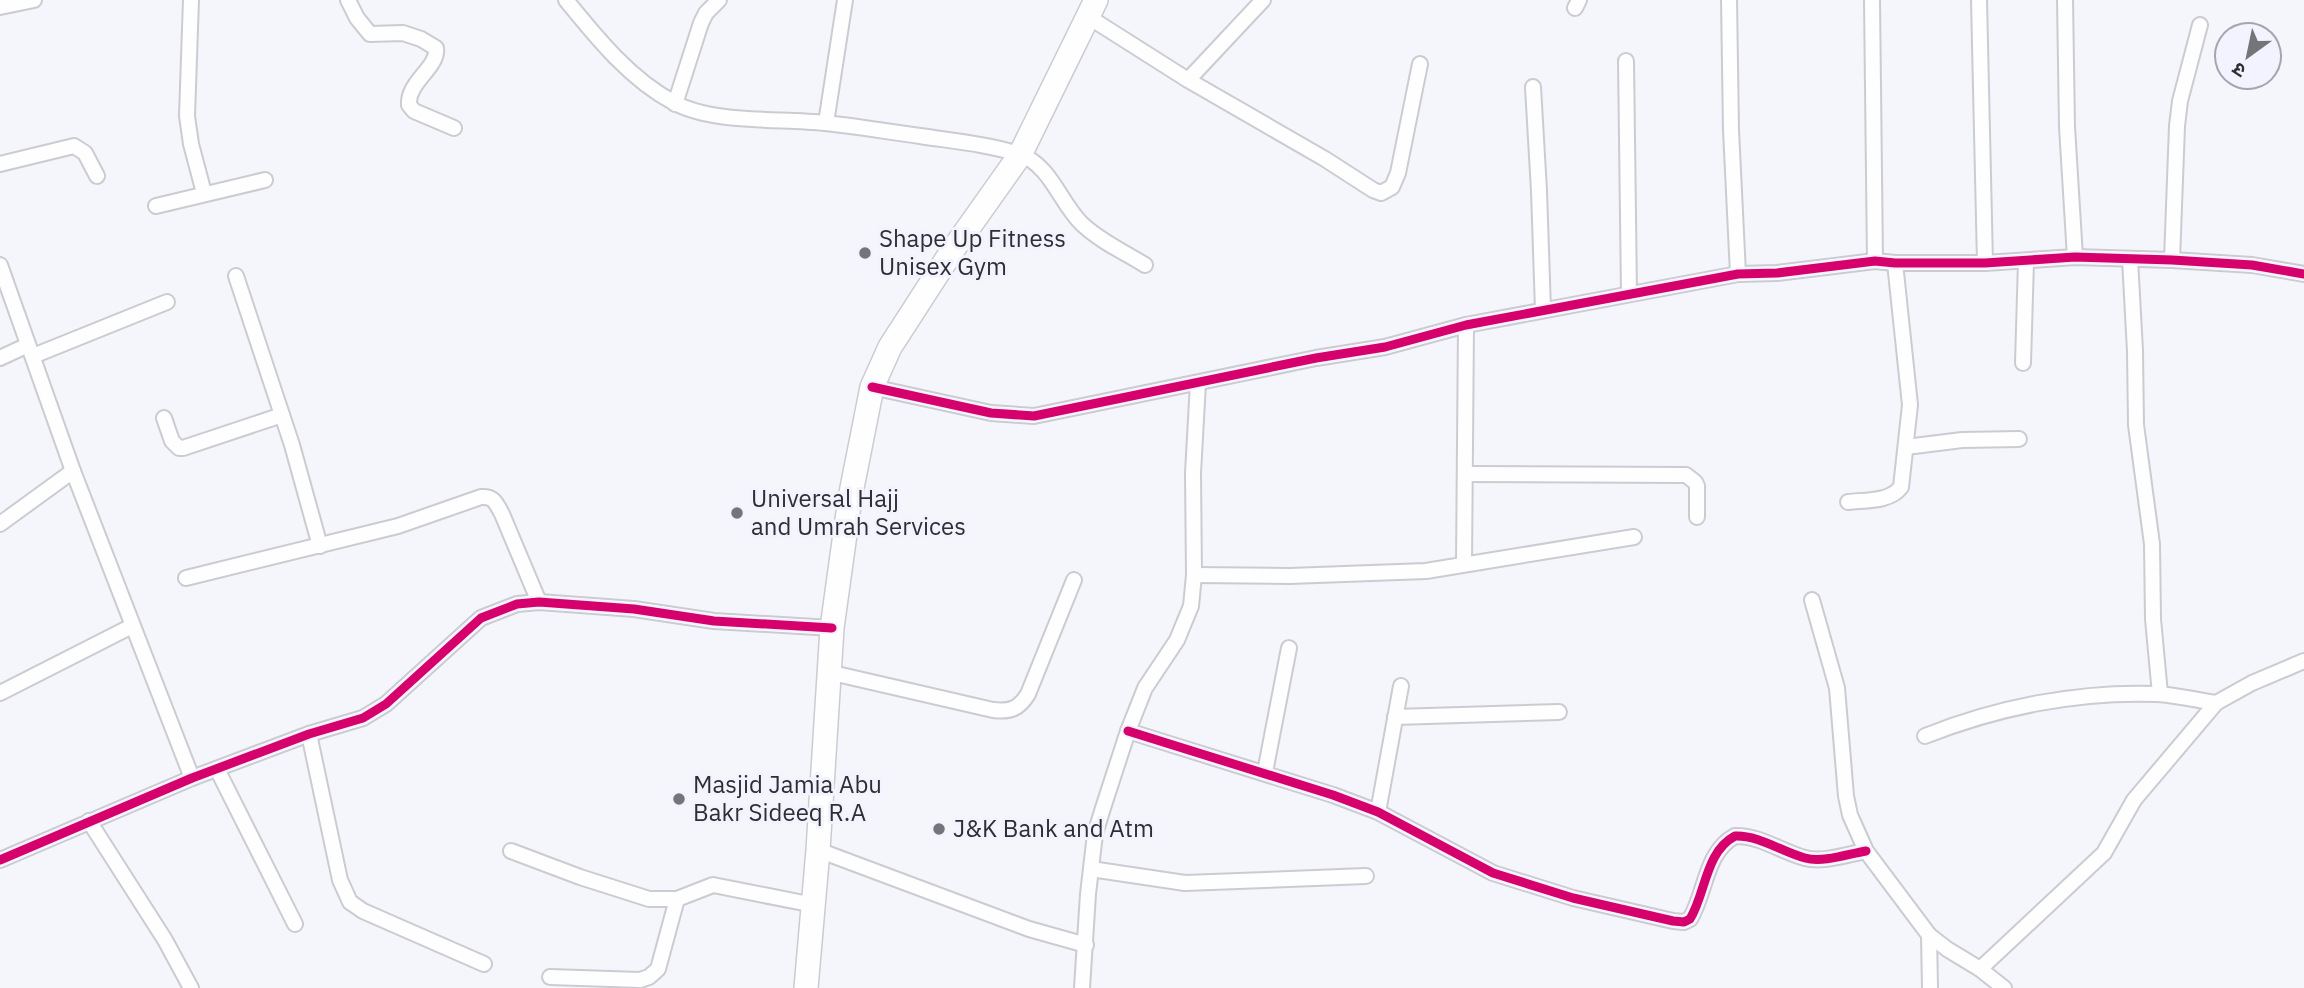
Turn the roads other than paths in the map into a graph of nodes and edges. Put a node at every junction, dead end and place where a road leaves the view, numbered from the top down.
1 (34, 0) edge
2 (191, 0) edge
3 (348, 0) edge
4 (566, 0) edge
5 (719, 0) edge
6 (845, 0) edge
7 (1263, 0) edge
8 (1729, 0) edge
9 (1872, 0) edge
10 (1979, 0) edge
11 (2064, 0) edge
12 (0, 7) edge
13 (1092, 8) edge
14 (2200, 25) dead end
15 (1626, 61) dead end
16 (1420, 64) dead end
17 (1188, 80) junction
18 (1533, 87) dead end
19 (675, 104) junction
20 (826, 123) junction
21 (454, 128) dead end
22 (1020, 155) junction
23 (0, 164) edge
24 (97, 176) dead end
25 (265, 180) dead end
26 (204, 193) junction
27 (156, 206) dead end
28 (2075, 257) junction
29 (2130, 259) junction
30 (2172, 260) junction
31 (1875, 261) junction
32 (2026, 261) junction
33 (1895, 263) junction
34 (1986, 263) junction
35 (0, 265) edge
36 (1145, 265) dead end
37 (1738, 274) junction
38 (2304, 274) edge
39 (236, 276) dead end
40 (1629, 293) junction
41 (167, 302) dead end
42 (1543, 310) junction
43 (1466, 324) junction
44 (31, 350) junction
45 (0, 358) edge
46 (2023, 363) dead end
47 (1198, 383) junction
48 (872, 387) junction
49 (282, 415) junction
50 (164, 418) dead end
51 (2019, 439) dead end
52 (1906, 447) junction
53 (74, 471) junction
54 (1466, 474) junction
55 (1848, 502) dead end
56 (1698, 517) dead end
57 (0, 524) edge
58 (1633, 537) dead end
59 (320, 546) junction
60 (1464, 564) junction
61 (1194, 575) junction
62 (186, 578) dead end
63 (1074, 580) dead end
64 (1812, 600) dead end
65 (539, 602) junction
66 (132, 626) junction
67 (832, 628) junction
68 (1289, 648) dead end
69 (2304, 661) edge
70 (828, 672) junction
71 (1401, 686) dead end
72 (0, 693) edge
73 (2160, 694) junction
74 (2216, 703) junction
75 (1559, 712) dead end
76 (1395, 716) junction
77 (1128, 731) junction
78 (309, 734) junction
79 (1925, 736) dead end
80 (216, 769) junction
81 (1265, 772) junction
82 (192, 778) junction
83 (1378, 812) junction
84 (89, 821) junction
85 (818, 850) junction
86 (511, 851) dead end
87 (1866, 851) junction
88 (0, 860) edge
89 (1091, 869) junction
90 (1366, 876) dead end
91 (677, 899) junction
92 (814, 905) junction
93 (295, 924) dead end
94 (1930, 935) junction
95 (1086, 945) junction
96 (484, 964) dead end
97 (1980, 969) junction
98 (550, 977) dead end
99 (191, 988) edge
100 (806, 988) edge
101 (1082, 988) edge
102 (1930, 988) edge
103 (2004, 988) edge

1 - 12 street
2 - 26 street
3 - 21 street
4 - 19 street
5 - 19 street
6 - 20 street
7 - 17 street
8 - 37 street
9 - 31 street
10 - 34 street
11 - 28 street
13 - 17 street
13 - 22 main road
14 - 30 street
15 - 40 street
16 - 17 street
18 - 42 street
19 - 20 street
20 - 22 street
22 - 36 street
22 - 48 main road
23 - 24 street
25 - 26 street
26 - 27 street
28 - 29 street
28 - 32 street
29 - 30 street
29 - 73 street
30 - 38 street
31 - 33 street
31 - 37 street
32 - 34 street
32 - 46 street
33 - 34 street
33 - 52 street
35 - 44 street
37 - 40 street
39 - 49 street
40 - 42 street
41 - 44 street
42 - 43 street
43 - 47 street
43 - 54 street
44 - 45 street
44 - 53 street
47 - 48 street
47 - 61 street
48 - 67 main road
49 - 50 street
49 - 59 street
51 - 52 street
52 - 55 street
53 - 57 street
53 - 66 street
54 - 56 street
54 - 60 street
58 - 60 street
59 - 62 street
59 - 65 street
60 - 61 street
61 - 77 street
63 - 70 street
64 - 87 street
65 - 67 street
65 - 78 street
66 - 72 street
66 - 82 street
67 - 70 main road
68 - 81 street
69 - 74 street
70 - 85 main road
71 - 76 street
73 - 74 street
73 - 79 street
74 - 97 street
75 - 76 street
76 - 83 street
77 - 81 street
77 - 89 street
78 - 80 street
78 - 96 street
80 - 82 street
80 - 93 street
81 - 83 street
82 - 84 street
83 - 87 street
84 - 88 street
84 - 99 street
85 - 92 main road
85 - 95 street
86 - 91 street
87 - 94 street
89 - 90 street
89 - 95 street
91 - 92 street
91 - 98 street
92 - 100 main road
94 - 97 street
94 - 102 street
95 - 101 street
97 - 103 street

